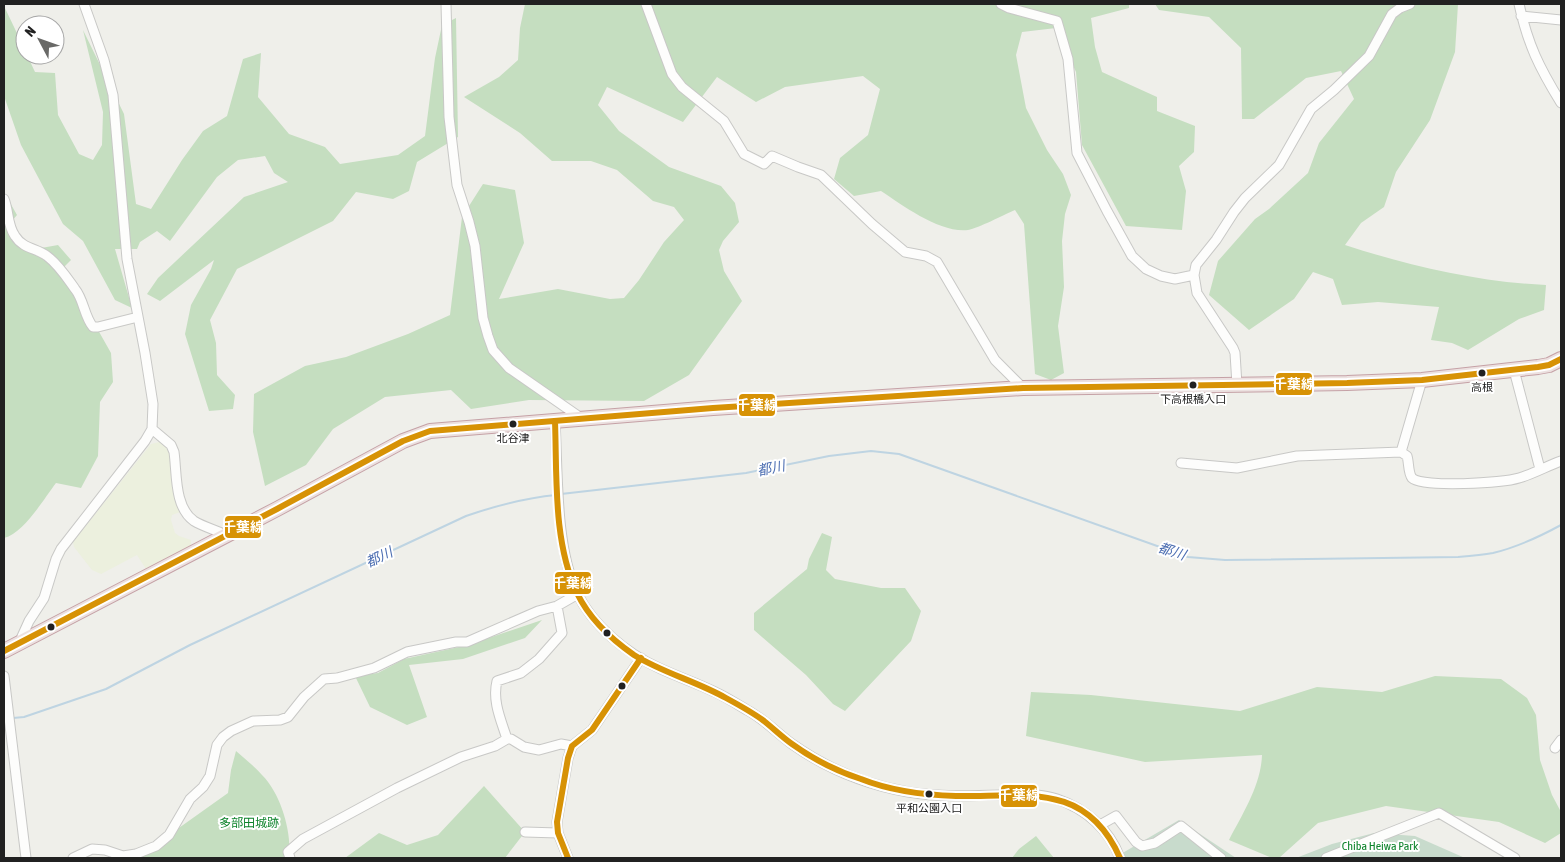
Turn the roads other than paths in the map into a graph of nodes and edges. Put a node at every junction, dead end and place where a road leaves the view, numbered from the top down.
1 (84, 4) edge
2 (446, 4) edge
3 (646, 4) edge
4 (1001, 4) edge
5 (1410, 4) edge
6 (1518, 4) edge
7 (1521, 16) junction
8 (1561, 20) edge
9 (1561, 102) edge
10 (4, 200) edge
11 (1194, 275) junction
12 (138, 317) junction
13 (1561, 359) edge
14 (1514, 370) junction
15 (1422, 380) junction
16 (1237, 385) junction
17 (1023, 388) junction
18 (581, 418) junction
19 (555, 421) junction
20 (152, 429) junction
21 (1401, 452) junction
22 (1561, 461) edge
23 (1181, 463) dead end
24 (1540, 469) junction
25 (226, 534) junction
26 (578, 594) junction
27 (557, 606) junction
28 (19, 643) junction
29 (4, 651) edge
30 (641, 658) junction
31 (4, 676) edge
32 (507, 739) junction
33 (1561, 740) edge
34 (572, 746) junction
35 (1555, 748) dead end
36 (1100, 825) junction
37 (525, 832) dead end
38 (558, 833) junction
39 (26, 858) edge
40 (73, 858) edge
41 (290, 858) edge
42 (568, 858) edge
43 (1120, 858) edge
44 (1221, 858) edge
45 (1326, 858) edge
46 (1515, 858) edge

1 - 12 street
2 - 18 street
3 - 17 street
4 - 11 street
5 - 11 street
6 - 7 street
7 - 8 street
7 - 9 street
10 - 12 street
11 - 16 street
12 - 20 street
13 - 14 highway
14 - 15 highway
14 - 24 street
15 - 16 highway
15 - 21 street
16 - 17 highway
17 - 18 highway
18 - 19 highway
19 - 25 highway
19 - 26 street
20 - 25 street
20 - 28 street
21 - 23 street
21 - 24 street
22 - 24 street
25 - 28 highway
26 - 27 street
26 - 30 street
27 - 32 street
27 - 40 street
28 - 29 highway
30 - 34 street
30 - 36 street
31 - 39 street
32 - 34 street
32 - 41 street
33 - 35 street
34 - 38 street
36 - 43 street
36 - 44 street
37 - 38 street
38 - 42 street
45 - 46 street

